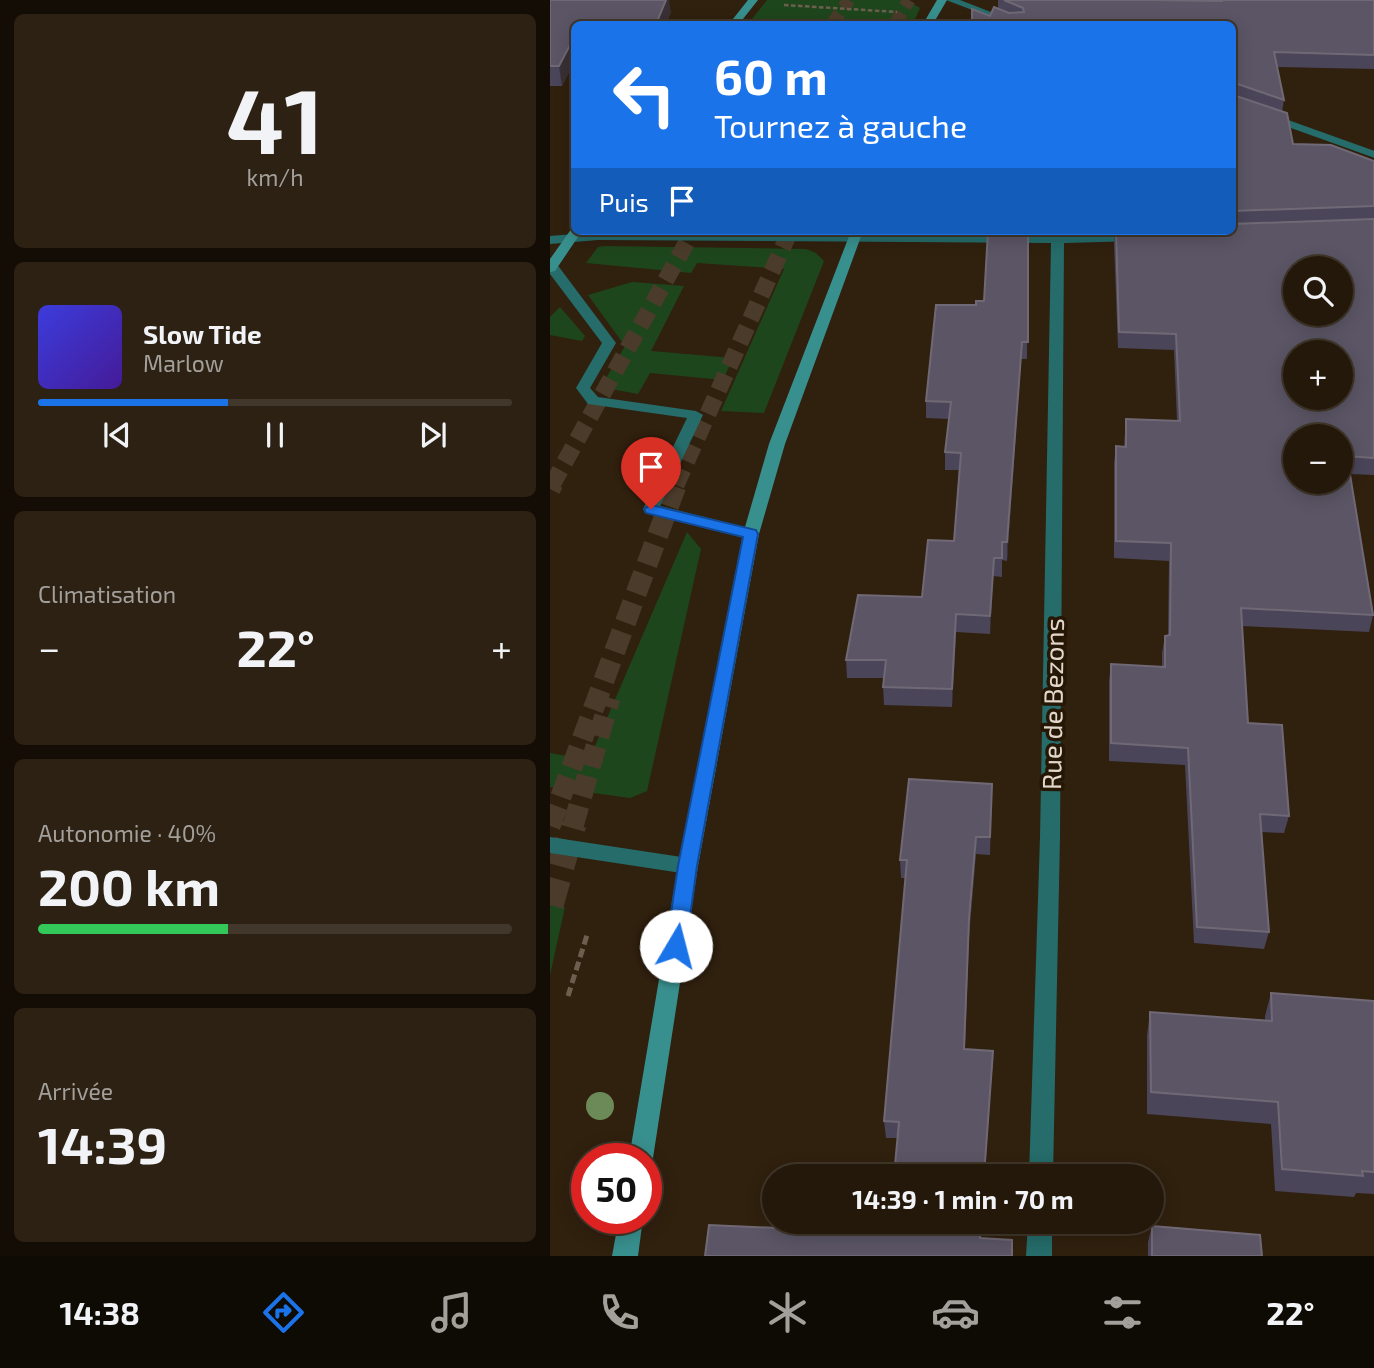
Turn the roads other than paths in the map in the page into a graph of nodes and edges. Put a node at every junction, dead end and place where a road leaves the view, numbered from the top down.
1 (942, 0) edge
2 (951, 0) edge
3 (752, 1) edge
4 (930, 20) edge
5 (736, 21) edge
6 (1009, 21) edge
7 (1236, 104) edge
8 (1374, 155) edge
9 (571, 235) edge
10 (572, 235) edge
11 (856, 235) edge
12 (1058, 235) edge
13 (1145, 236) edge
14 (550, 240) edge
15 (551, 267) edge
16 (751, 534) junction
17 (550, 845) edge
18 (688, 866) junction
19 (643, 1143) edge
20 (1041, 1164) edge
21 (628, 1234) edge
22 (1039, 1234) edge
23 (625, 1256) edge
24 (1039, 1256) edge

1 - 4 main road
2 - 6 street
3 - 5 main road
7 - 8 street
9 - 14 street
10 - 15 main road
11 - 12 street
11 - 16 main road
12 - 13 street
12 - 20 street, Rue de Bezons
15 - 16 street
16 - 18 main road
17 - 18 street
18 - 19 main road
21 - 23 main road
22 - 24 street

